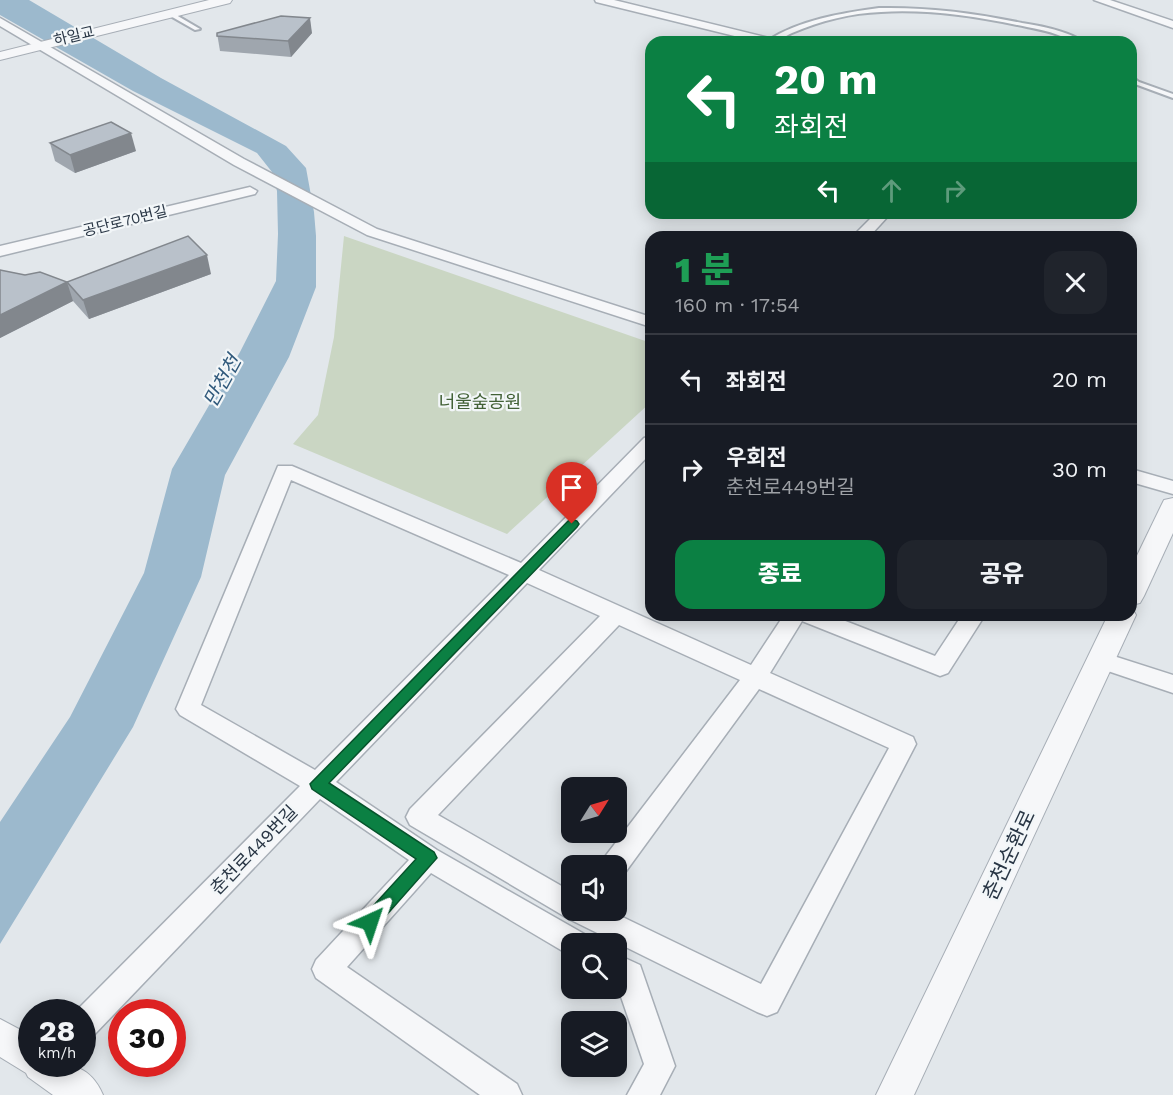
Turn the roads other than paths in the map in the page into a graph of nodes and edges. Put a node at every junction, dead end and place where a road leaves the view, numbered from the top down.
1 (225, 0) edge
2 (600, 0) edge
3 (1099, 0) edge
4 (169, 13) junction
5 (0, 21) edge
6 (1173, 25) edge
7 (197, 29) dead end
8 (747, 36) edge
9 (785, 36) edge
10 (1066, 36) edge
11 (42, 44) junction
12 (0, 56) edge
13 (1137, 83) edge
14 (1173, 96) edge
15 (250, 191) dead end
16 (878, 219) edge
17 (866, 231) edge
18 (0, 251) edge
19 (645, 320) edge
20 (645, 448) edge
21 (1137, 477) edge
22 (1173, 488) edge
23 (1173, 506) edge
24 (525, 573) junction
25 (1137, 583) edge
26 (615, 615) junction
27 (791, 621) edge
28 (823, 621) edge
29 (970, 621) edge
30 (1119, 621) edge
31 (1101, 660) junction
32 (756, 676) junction
33 (1173, 684) edge
34 (318, 784) junction
35 (622, 855) edge
36 (428, 858) junction
37 (561, 900) edge
38 (601, 921) edge
39 (561, 935) edge
40 (627, 972) edge
41 (96, 1012) edge
42 (0, 1036) edge
43 (18, 1047) edge
44 (61, 1077) edge
45 (84, 1095) edge
46 (506, 1095) edge
47 (643, 1095) edge
48 (896, 1095) edge

1 - 4 street, 하일교
2 - 8 street
3 - 6 street
4 - 7 lane
4 - 11 street, 하일교
5 - 11 street
9 - 10 lane
11 - 12 street, 하일교
11 - 19 street
13 - 14 lane
15 - 18 street, 공단로70번길
16 - 17 street
20 - 24 street, 춘천로449번길
21 - 22 street
23 - 25 street
24 - 26 street
24 - 34 street, 춘천로449번길
24 - 34 street
26 - 32 street
26 - 37 street
27 - 32 street
28 - 29 street
30 - 31 street, 춘천순환로
31 - 33 street
31 - 48 street, 춘천순환로
32 - 35 street
32 - 38 street
34 - 36 street
34 - 41 street, 춘천로449번길
36 - 39 street
36 - 46 street
40 - 47 street
42 - 43 street
44 - 45 street

